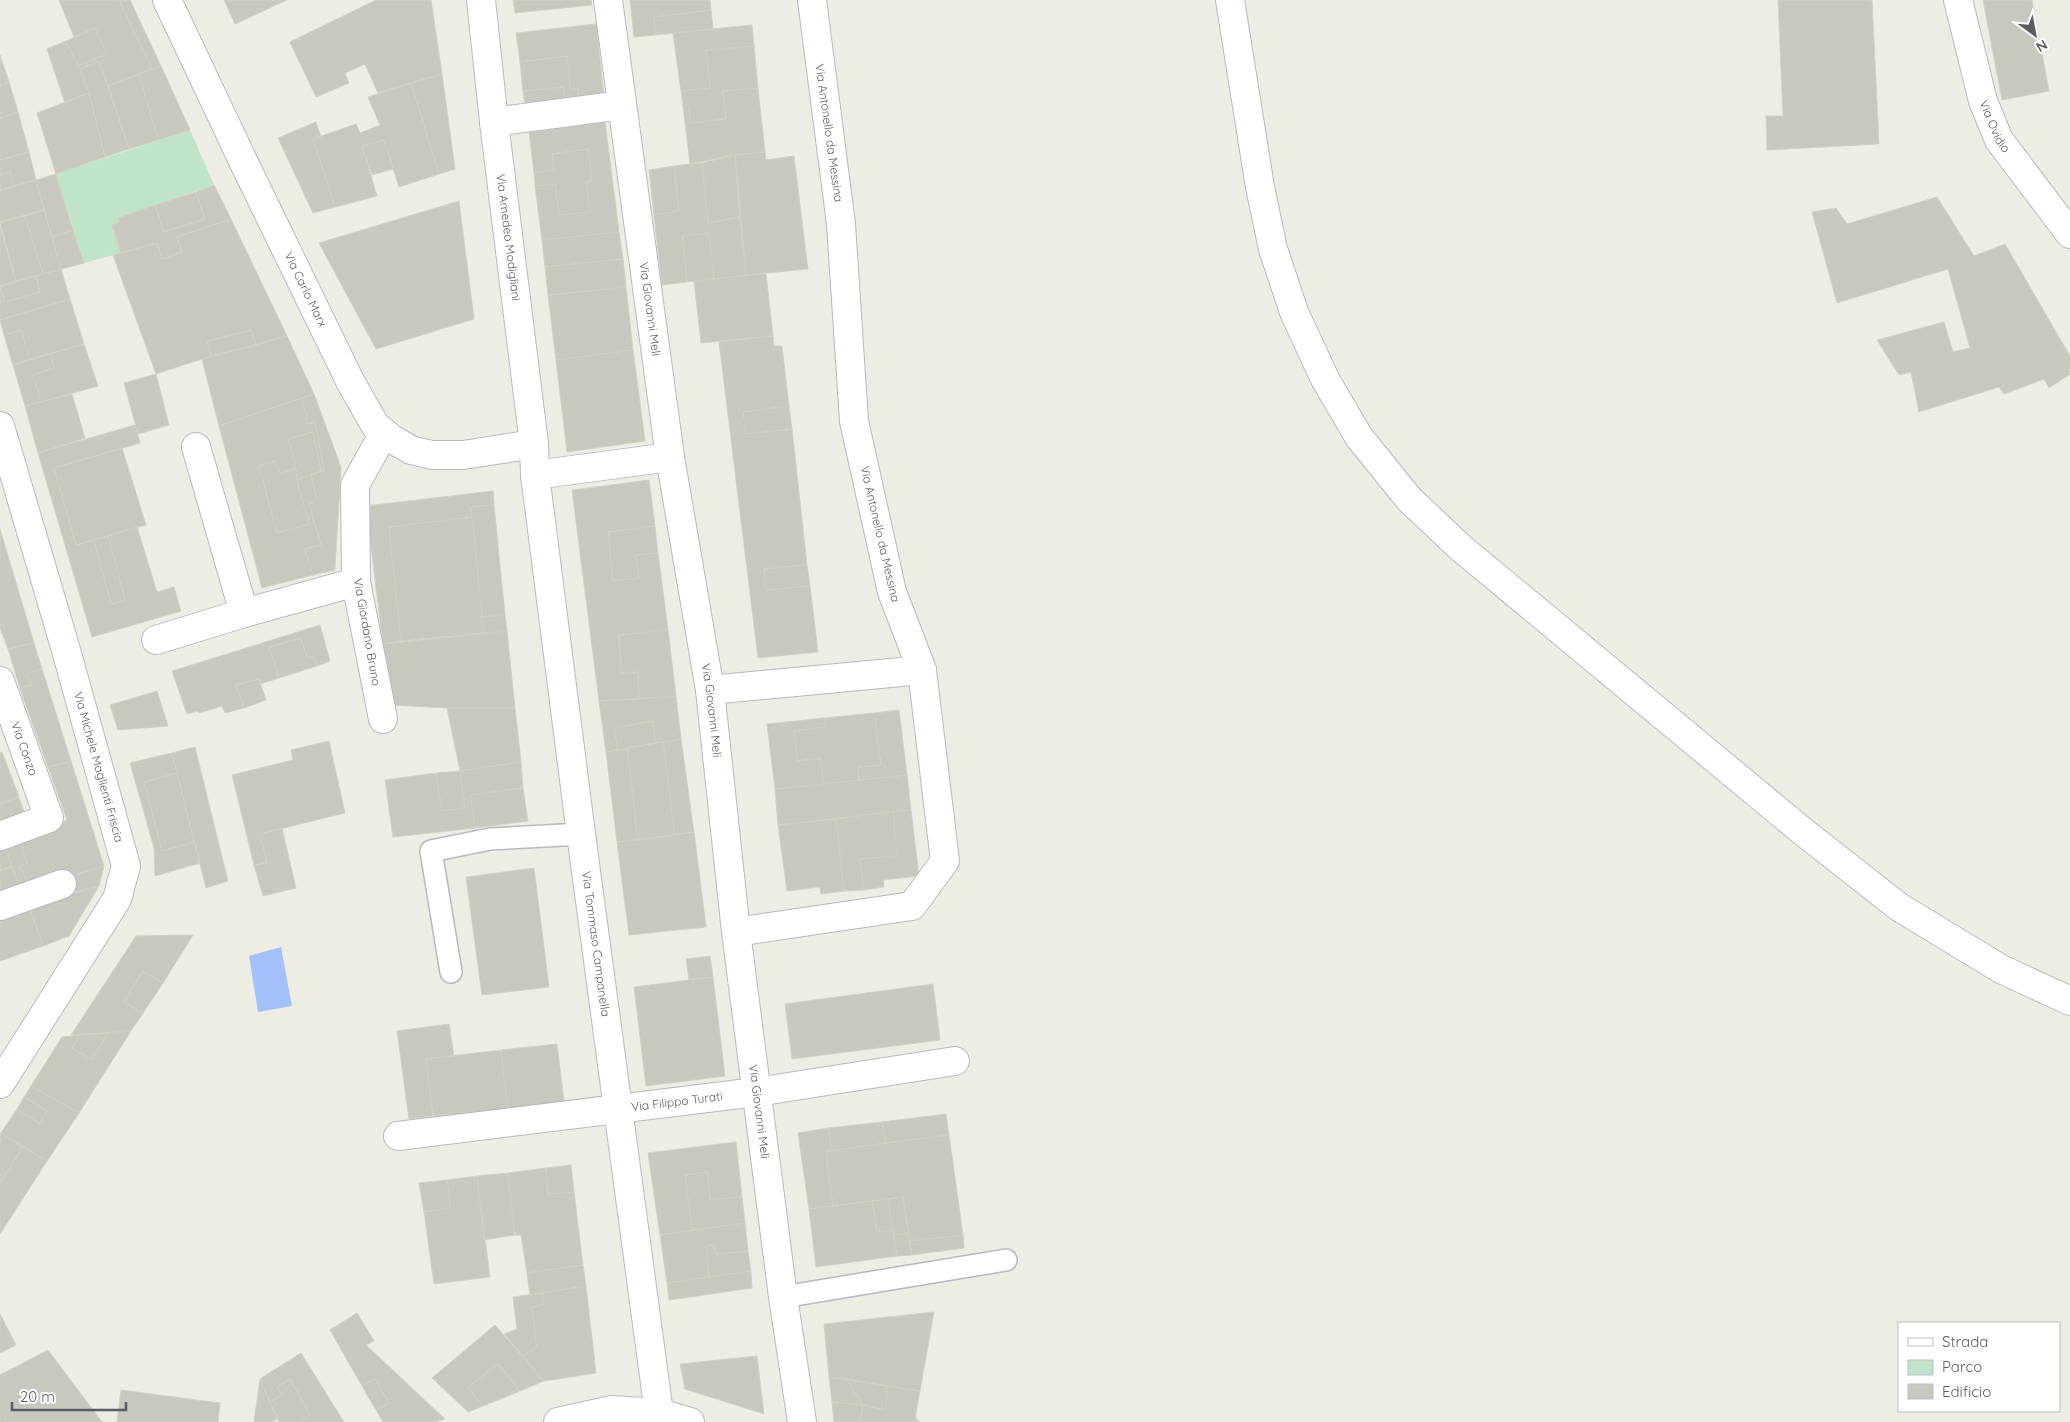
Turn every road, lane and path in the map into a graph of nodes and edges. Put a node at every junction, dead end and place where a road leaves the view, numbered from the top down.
1 (168, 0) edge
2 (481, 0) edge
3 (608, 0) edge
4 (812, 0) edge
5 (1230, 0) edge
6 (1958, 0) edge
7 (622, 105) junction
8 (494, 122) junction
9 (2070, 234) edge
10 (0, 426) edge
11 (384, 433) junction
12 (534, 444) junction
13 (196, 447) dead end
14 (670, 457) junction
15 (535, 475) junction
16 (356, 582) junction
17 (244, 613) junction
18 (156, 640) dead end
19 (922, 670) junction
20 (0, 681) edge
21 (710, 690) junction
22 (383, 719) dead end
23 (581, 834) junction
24 (0, 836) edge
25 (62, 884) dead end
26 (0, 906) edge
27 (736, 932) junction
28 (451, 972) dead end
29 (2070, 1001) edge
30 (955, 1061) dead end
31 (0, 1084) edge
32 (756, 1092) junction
33 (619, 1110) junction
34 (398, 1136) dead end
35 (1006, 1260) dead end
36 (783, 1296) junction
37 (659, 1413) junction
38 (558, 1422) edge
39 (690, 1422) edge
40 (802, 1422) edge

1 - 11 street, Via Carlo Marx
2 - 8 street, Via Amedeo Modigliani
3 - 7 street, Via Giovanni Meli
4 - 19 street, Via Antonello da Messina
5 - 29 street
6 - 9 street, Via Ovidio
7 - 8 street
7 - 14 street, Via Giovanni Meli
8 - 12 street, Via Amedeo Modigliani
10 - 31 street, Via Michele Maglienti Friscia
11 - 12 street, Via Carlo Marx
11 - 16 street, Via Giordano Bruno
12 - 15 street, Via Amedeo Modigliani
13 - 17 street
14 - 15 street
14 - 21 street, Via Giovanni Meli
15 - 23 street, Via Tommaso Campanella
16 - 17 street
16 - 22 street, Via Giordano Bruno
17 - 18 street
19 - 21 street
19 - 27 street, Via Antonello da Messina
20 - 24 street, Via Conzo
21 - 27 street, Via Giovanni Meli
23 - 28 lane
23 - 33 street, Via Tommaso Campanella
25 - 26 street
27 - 32 street, Via Giovanni Meli
30 - 32 street, Via Filippo Turati
32 - 33 street, Via Filippo Turati
32 - 36 street, Via Giovanni Meli
33 - 34 street, Via Filippo Turati
33 - 37 street, Via Tommaso Campanella
35 - 36 lane
36 - 40 street, Via Giovanni Meli
37 - 38 street
37 - 39 street

